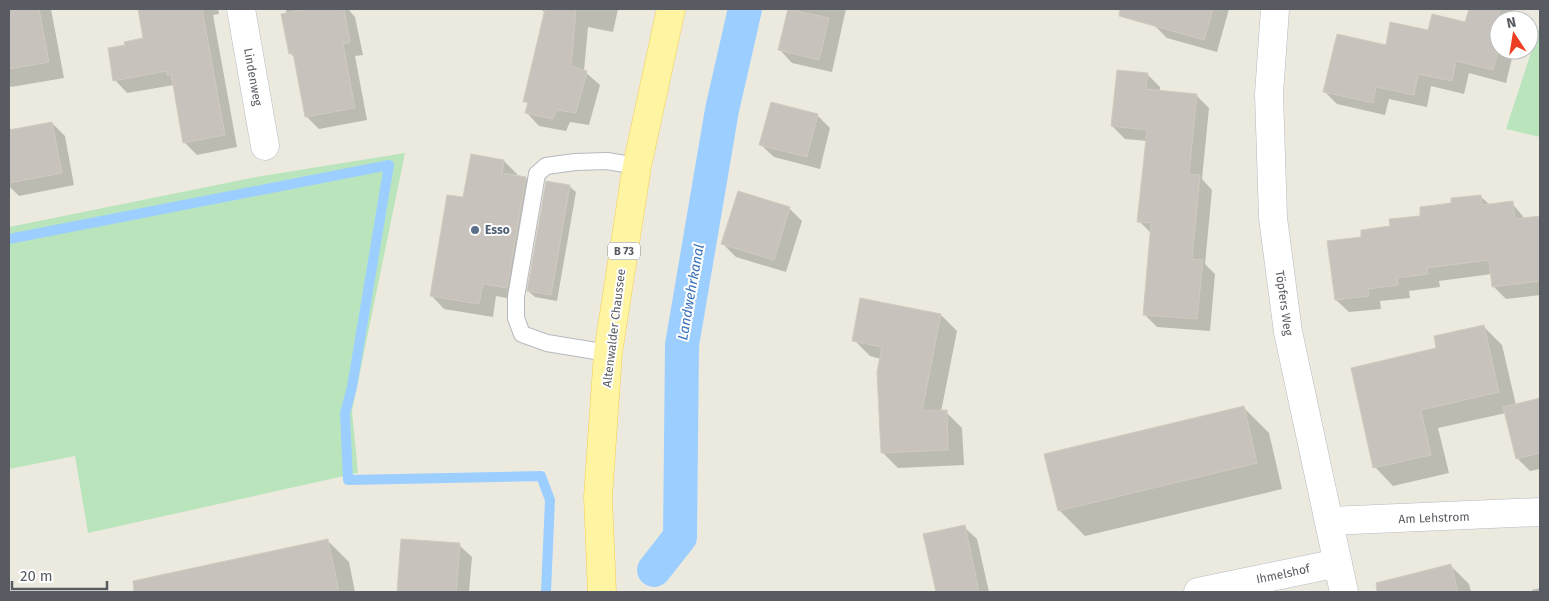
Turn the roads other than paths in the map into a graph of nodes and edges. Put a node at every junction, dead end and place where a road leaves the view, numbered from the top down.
1 (241, 9) edge
2 (671, 9) edge
3 (1275, 9) edge
4 (266, 146) dead end
5 (637, 166) junction
6 (608, 353) junction
7 (1540, 512) edge
8 (1329, 521) junction
9 (1338, 562) junction
10 (602, 592) edge
11 (1198, 592) edge
12 (1344, 592) edge

1 - 4 street, Lindenweg
2 - 5 main road, Altenwalder Chaussee / B 73
3 - 8 street, Töpfers Weg
5 - 6 main road, Altenwalder Chaussee / B 73
5 - 6 lane
6 - 10 main road, Altenwalder Chaussee / B 73
7 - 8 street, Am Lehstrom
8 - 9 street, Töpfers Weg
9 - 11 street, Ihmelshof
9 - 12 street, Töpfers Weg

